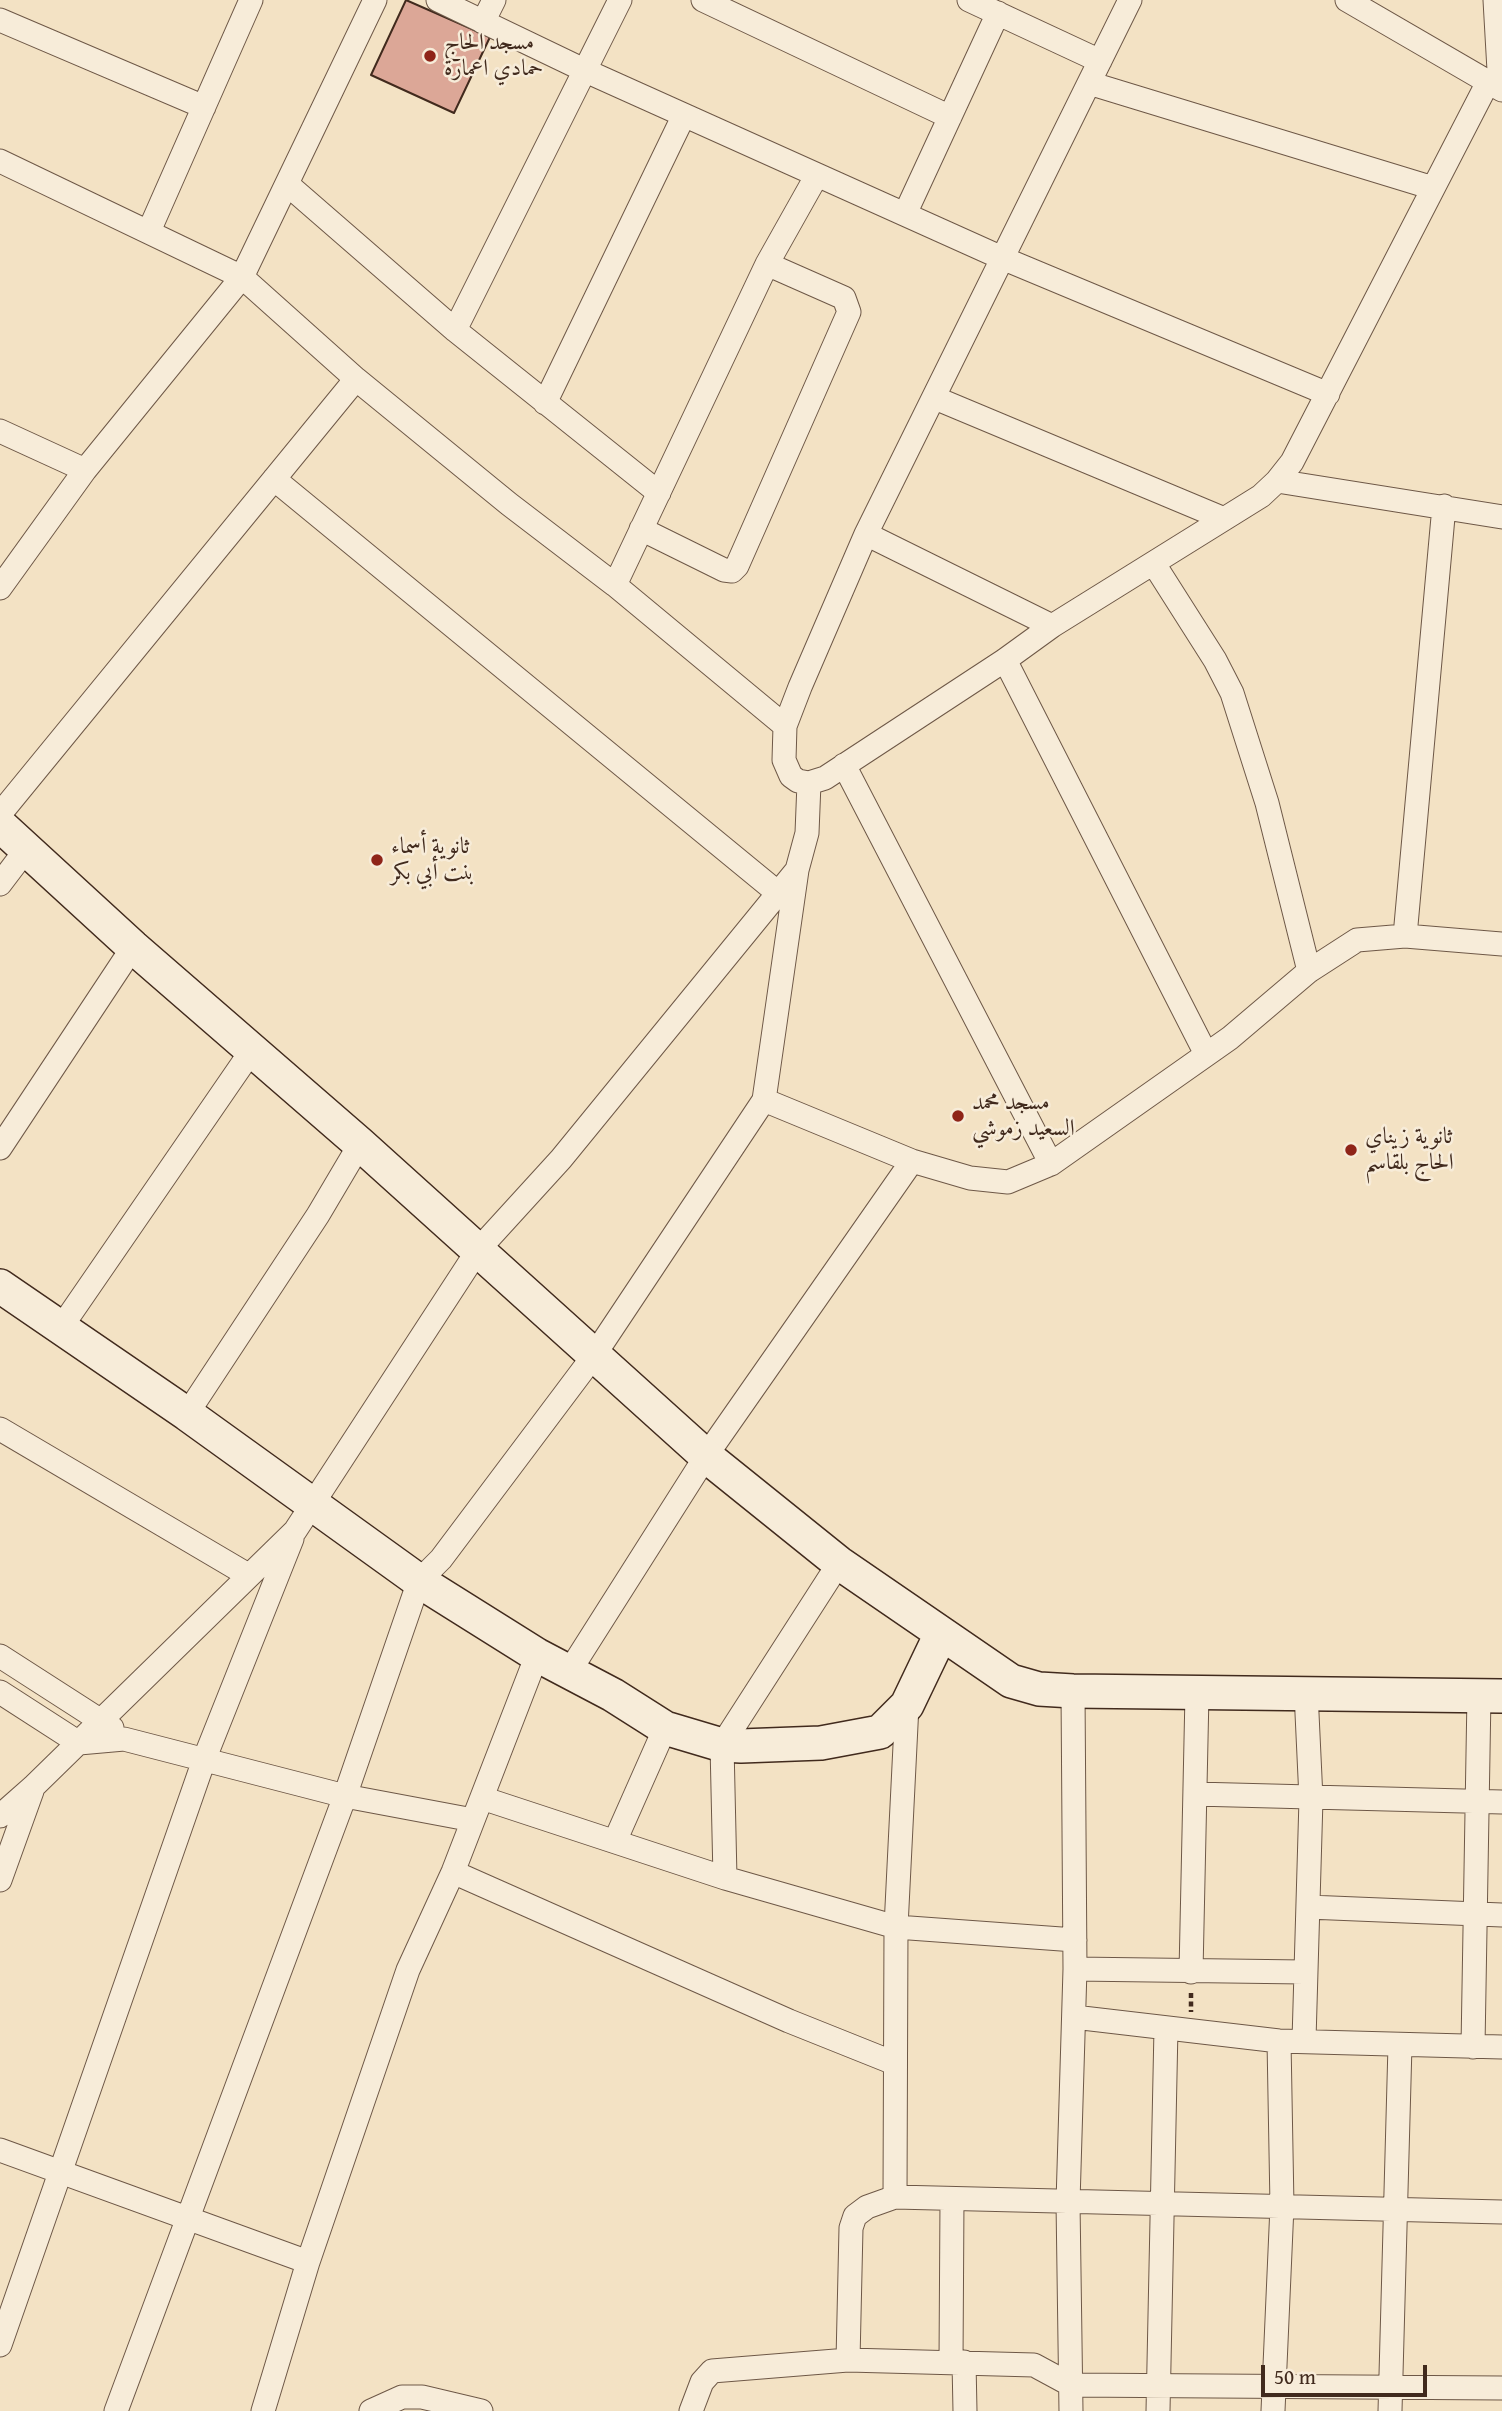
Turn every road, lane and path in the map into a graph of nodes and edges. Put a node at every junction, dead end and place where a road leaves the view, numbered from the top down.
1 (251, 0) edge
2 (375, 0) edge
3 (438, 0) edge
4 (494, 0) edge
5 (620, 0) edge
6 (703, 0) edge
7 (969, 0) edge
8 (1130, 0) edge
9 (1347, 0) edge
10 (1495, 0) edge
11 (998, 13) junction
12 (0, 20) edge
13 (484, 22) junction
14 (1100, 61) junction
15 (586, 71) junction
16 (1089, 83) junction
17 (1496, 87) edge
18 (204, 107) junction
19 (684, 115) junction
20 (950, 117) junction
21 (0, 161) edge
22 (817, 175) junction
23 (287, 184) junction
24 (1433, 188) junction
25 (905, 214) junction
26 (149, 231) junction
27 (1002, 258) junction
28 (767, 264) junction
29 (242, 277) junction
30 (455, 330) junction
31 (356, 379) junction
32 (1328, 394) junction
33 (935, 398) junction
34 (545, 403) junction
35 (0, 431) edge
36 (85, 470) junction
37 (274, 479) junction
38 (1277, 481) junction
39 (659, 493) junction
40 (1444, 506) junction
41 (1502, 517) edge
42 (1222, 518) junction
43 (641, 530) junction
44 (866, 534) junction
45 (1154, 564) junction
46 (615, 585) junction
47 (0, 587) edge
48 (1052, 626) junction
49 (1005, 660) junction
50 (785, 726) junction
51 (844, 765) junction
52 (810, 783) junction
53 (0, 814) edge
54 (0, 825) edge
55 (25, 851) junction
56 (797, 870) junction
57 (0, 884) edge
58 (778, 893) junction
59 (1405, 936) junction
60 (1502, 944) edge
61 (133, 947) junction
62 (1309, 971) junction
63 (252, 1051) junction
64 (1206, 1054) junction
65 (764, 1100) junction
66 (360, 1144) junction
67 (0, 1148) edge
68 (912, 1161) junction
69 (1051, 1164) junction
70 (478, 1250) junction
71 (0, 1286) edge
72 (60, 1329) junction
73 (595, 1354) junction
74 (187, 1415) junction
75 (0, 1429) edge
76 (706, 1456) junction
77 (304, 1517) junction
78 (839, 1563) junction
79 (248, 1575) junction
80 (419, 1581) junction
81 (941, 1634) junction
82 (537, 1655) junction
83 (0, 1656) edge
84 (569, 1672) junction
85 (1073, 1690) junction
86 (0, 1692) edge
87 (1306, 1692) junction
88 (1197, 1694) junction
89 (1490, 1695) edge
90 (0, 1703) edge
91 (907, 1705) junction
92 (23, 1707) junction
93 (102, 1719) junction
94 (665, 1728) junction
95 (124, 1739) junction
96 (79, 1743) junction
97 (722, 1745) junction
98 (204, 1760) junction
99 (33, 1787) junction
100 (1195, 1794) junction
101 (345, 1796) junction
102 (482, 1798) junction
103 (1311, 1798) junction
104 (1478, 1801) junction
105 (1502, 1802) edge
106 (0, 1816) edge
107 (473, 1821) junction
108 (615, 1841) junction
109 (453, 1871) junction
110 (725, 1878) junction
111 (0, 1880) edge
112 (1308, 1907) junction
113 (1474, 1913) junction
114 (1502, 1915) edge
115 (896, 1927) junction
116 (1075, 1940) junction
117 (1075, 1969) junction
118 (1191, 1972) junction
119 (1304, 1972) junction
120 (1074, 2017) junction
121 (1166, 2028) junction
122 (1304, 2040) junction
123 (1279, 2041) junction
124 (1400, 2045) junction
125 (1473, 2047) junction
126 (1502, 2047) edge
127 (894, 2063) junction
128 (0, 2150) edge
129 (61, 2172) junction
130 (895, 2197) junction
131 (952, 2199) junction
132 (1068, 2202) junction
133 (1164, 2204) junction
134 (1282, 2206) junction
135 (1393, 2211) junction
136 (1502, 2212) edge
137 (187, 2220) junction
138 (308, 2262) junction
139 (0, 2345) edge
140 (848, 2360) junction
141 (958, 2362) junction
142 (1158, 2383) junction
143 (1072, 2385) junction
144 (1274, 2385) junction
145 (1390, 2385) junction
146 (1502, 2388) edge
147 (116, 2411) edge
148 (263, 2411) edge
149 (372, 2411) edge
150 (481, 2411) edge
151 (691, 2411) edge
152 (965, 2411) edge
153 (1071, 2411) edge
154 (1158, 2411) edge
155 (1273, 2411) edge
156 (1390, 2411) edge

1 - 18 street
2 - 23 street
3 - 13 street
4 - 13 street
5 - 15 street
6 - 20 street
7 - 11 street
8 - 14 street
9 - 17 street
10 - 17 street
11 - 14 street
11 - 20 street
12 - 18 street
13 - 15 street
14 - 16 street
15 - 19 street
15 - 30 street
16 - 24 street
16 - 27 street
17 - 24 street
18 - 26 street
19 - 22 street
19 - 34 street
20 - 25 street
21 - 26 street
22 - 25 street
22 - 28 street
23 - 29 street
23 - 30 street
24 - 32 street
25 - 27 street
26 - 29 street
27 - 32 street
27 - 33 street
28 - 39 street
28 - 43 street
29 - 31 street
29 - 36 street
30 - 34 street
31 - 37 street
31 - 46 street
32 - 38 street
33 - 42 street
33 - 44 street
34 - 39 street
35 - 36 street
36 - 47 street
37 - 53 street
37 - 58 street
38 - 40 street
38 - 42 street
39 - 43 street
40 - 41 street
40 - 59 street
42 - 45 street
43 - 46 street
44 - 48 street
44 - 50 street
45 - 48 street
45 - 62 street
46 - 50 street
48 - 49 street
49 - 51 street
49 - 64 street
50 - 52 street
51 - 52 street
51 - 69 street
52 - 56 street
54 - 55 main road
55 - 57 street
55 - 61 main road
56 - 58 street
56 - 65 street
58 - 70 street
59 - 60 street
59 - 62 street
61 - 63 main road
61 - 67 street
62 - 64 street
63 - 66 main road
63 - 72 street
64 - 69 street
65 - 68 street
65 - 73 street
66 - 70 main road
66 - 74 street
68 - 69 street
68 - 76 street
70 - 73 main road
70 - 77 street
71 - 72 main road
72 - 74 main road
73 - 76 main road
73 - 80 street
74 - 77 main road
75 - 79 street
76 - 78 main road
76 - 84 street
77 - 79 street
77 - 80 main road
77 - 98 street
78 - 81 main road
78 - 97 street
79 - 93 street
80 - 82 main road
80 - 101 street
81 - 85 main road
81 - 91 main road
82 - 84 main road
82 - 102 street
83 - 93 street
84 - 94 main road
85 - 88 main road
85 - 116 street
86 - 92 street
87 - 88 main road
87 - 89 main road
87 - 103 street
88 - 100 street
89 - 104 street
90 - 92 street
91 - 97 main road
91 - 115 street
92 - 96 street
93 - 95 street
93 - 96 street
94 - 97 main road
94 - 108 street
95 - 96 street
95 - 98 street
96 - 99 street
97 - 110 street
98 - 101 street
98 - 129 street
99 - 106 street
99 - 111 street
100 - 103 street
100 - 118 street
101 - 107 street
101 - 137 street
102 - 107 street
102 - 108 street
103 - 104 street
103 - 112 street
104 - 105 street
104 - 113 street
107 - 109 street
108 - 110 street
109 - 127 street
109 - 138 street
110 - 115 street
112 - 113 street
112 - 119 street
113 - 114 street
113 - 125 street
115 - 116 street
115 - 127 street
116 - 117 street
117 - 118 street
117 - 120 street
118 - 119 street
118 - 121 path
119 - 122 street
120 - 121 street
120 - 132 street
121 - 123 street
121 - 133 street
122 - 123 street
122 - 124 street
123 - 134 street
124 - 125 street
124 - 135 street
125 - 126 street
127 - 130 street
128 - 129 street
129 - 137 street
129 - 139 street
130 - 131 street
130 - 140 street
131 - 132 street
131 - 141 street
132 - 133 street
132 - 143 street
133 - 134 street
133 - 142 street
134 - 135 street
134 - 144 street
135 - 136 street
135 - 145 street
137 - 138 street
137 - 147 street
138 - 148 street
140 - 141 street
140 - 151 street
141 - 143 street
141 - 152 street
142 - 143 street
142 - 144 street
142 - 154 street
143 - 153 street
144 - 145 street
144 - 155 street
145 - 146 street
145 - 156 street
149 - 150 street

